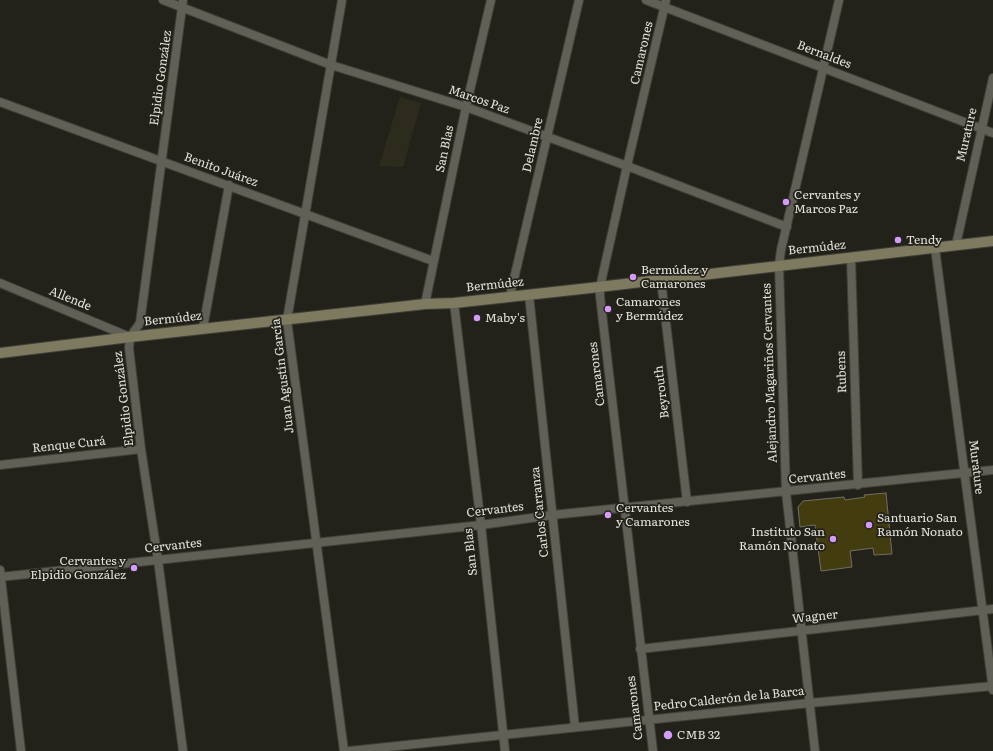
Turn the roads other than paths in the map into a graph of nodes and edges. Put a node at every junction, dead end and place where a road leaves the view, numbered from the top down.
1 (162, 0) edge
2 (342, 0) edge
3 (491, 0) edge
4 (579, 0) edge
5 (646, 0) edge
6 (839, 0) edge
7 (183, 4) edge
8 (666, 4) edge
9 (331, 65) junction
10 (823, 68) junction
11 (993, 78) edge
12 (0, 102) edge
13 (466, 107) junction
14 (981, 128) junction
15 (993, 133) edge
16 (547, 137) junction
17 (162, 162) junction
18 (627, 166) junction
19 (229, 185) junction
20 (306, 214) junction
21 (787, 227) junction
22 (993, 242) edge
23 (956, 245) junction
24 (935, 248) junction
25 (851, 258) junction
26 (433, 261) junction
27 (779, 265) junction
28 (661, 280) junction
29 (0, 284) edge
30 (600, 287) junction
31 (529, 295) junction
32 (510, 296) junction
33 (454, 303) junction
34 (425, 304) junction
35 (287, 320) junction
36 (203, 328) junction
37 (130, 337) junction
38 (0, 353) edge
39 (141, 449) junction
40 (0, 465) edge
41 (993, 470) edge
42 (965, 473) junction
43 (858, 485) junction
44 (786, 492) junction
45 (687, 502) junction
46 (624, 508) junction
47 (552, 515) junction
48 (481, 524) junction
49 (317, 542) junction
50 (158, 560) junction
51 (0, 575) edge
52 (993, 609) edge
53 (982, 610) junction
54 (801, 631) junction
55 (640, 649) junction
56 (993, 686) edge
57 (993, 690) edge
58 (810, 703) junction
59 (649, 720) junction
60 (575, 727) junction
61 (504, 735) junction
62 (21, 751) edge
63 (183, 751) edge
64 (344, 751) edge
65 (349, 751) edge
66 (505, 751) edge
67 (653, 751) edge
68 (815, 751) edge

1 - 7 street, Marcos Paz
2 - 9 street, Juan Agustín García
3 - 13 street, San Blas
4 - 16 street, Delambre
5 - 8 street, Bernaldes
6 - 10 street, Alejandro Magariños Cervantes
7 - 9 street, Marcos Paz
7 - 17 street, Elpidio González
8 - 10 street, Bernaldes
8 - 18 street, Camarones
9 - 13 street, Marcos Paz
9 - 20 street, Juan Agustín García
10 - 14 street, Bernaldes
10 - 21 street, Alejandro Magariños Cervantes
11 - 14 street, Murature
12 - 17 street, Benito Juárez
13 - 16 street, Marcos Paz
13 - 26 street, San Blas
14 - 15 street, Bernaldes
14 - 23 street, Murature
16 - 18 street, Marcos Paz
16 - 32 street, Delambre
17 - 19 street, Benito Juárez
17 - 37 street, Elpidio González
18 - 21 street, Marcos Paz
18 - 30 street, Camarones
19 - 20 street, Benito Juárez
19 - 36 street
20 - 26 street, Benito Juárez
20 - 35 street, Juan Agustín García
21 - 27 street, Alejandro Magariños Cervantes
22 - 23 street, Bermúdez
23 - 24 street, Bermúdez
24 - 25 street, Bermúdez
24 - 42 street, Murature
25 - 27 street, Bermúdez
25 - 43 street, Rubens
26 - 34 street, San Blas
27 - 28 street, Bermúdez
27 - 44 street, Alejandro Magariños Cervantes
28 - 30 street, Bermúdez
28 - 45 street, Beyrouth
29 - 37 street, Allende
30 - 31 street, Bermúdez
30 - 46 street, Camarones
31 - 32 street, Bermúdez
31 - 47 street, Carlos Carranza
32 - 33 street, Bermúdez
33 - 34 street, Bermúdez
33 - 48 street, San Blas
34 - 35 street, Bermúdez
35 - 36 street, Bermúdez
35 - 49 street, Juan Agustín García
36 - 37 street, Bermúdez
37 - 38 street, Bermúdez
37 - 39 street, Elpidio González
39 - 40 street, Renque Curá
39 - 50 street, Elpidio González
41 - 42 street, Cervantes
42 - 43 street, Cervantes
42 - 53 street, Murature
43 - 44 street, Cervantes
44 - 45 street, Cervantes
44 - 54 street, Alejandro Magariños Cervantes
45 - 46 street, Cervantes
46 - 47 street, Cervantes
46 - 55 street, Camarones
47 - 48 street, Cervantes
47 - 60 street, Carlos Carranza
48 - 49 street, Cervantes
48 - 61 street, San Blas
49 - 50 street, Cervantes
49 - 64 street, Juan Agustín García
50 - 51 street, Cervantes
50 - 63 street, Elpidio González
51 - 62 street
52 - 53 street, Wagner
53 - 54 street, Wagner
53 - 56 street, Murature
54 - 55 street, Wagner
54 - 58 street, Alejandro Magariños Cervantes
55 - 59 street, Camarones
56 - 57 street, Murature
56 - 58 street, Pedro Calderón de la Barca
58 - 59 street, Pedro Calderón de la Barca
58 - 68 street, Alejandro Magariños Cervantes
59 - 60 street, Pedro Calderón de la Barca
59 - 67 street, Camarones
60 - 61 street, Pedro Calderón de la Barca
61 - 65 street, Pedro Calderón de la Barca
61 - 66 street, San Blas

